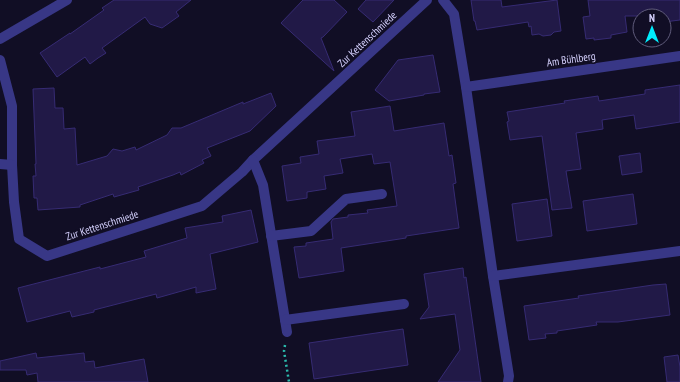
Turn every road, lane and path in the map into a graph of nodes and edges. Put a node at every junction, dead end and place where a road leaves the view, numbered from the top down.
1 (67, 0) edge
2 (427, 0) edge
3 (443, 0) edge
4 (0, 39) edge
5 (680, 56) edge
6 (0, 60) edge
7 (466, 87) junction
8 (252, 160) junction
9 (0, 164) edge
10 (12, 165) junction
11 (382, 194) dead end
12 (271, 236) junction
13 (680, 251) edge
14 (493, 276) junction
15 (404, 304) dead end
16 (285, 320) junction
17 (287, 332) joint
18 (288, 382) edge
19 (508, 382) edge

1 - 4 street
2 - 8 street, Zur Kettenschmiede
3 - 7 street
5 - 7 street, Am Bühlberg
6 - 10 street, Zur Kettenschmiede
7 - 14 street
8 - 10 street, Zur Kettenschmiede
8 - 12 street
9 - 10 street
11 - 12 street
12 - 16 street
13 - 14 street
14 - 19 street
15 - 16 street
16 - 17 street
17 - 18 path

